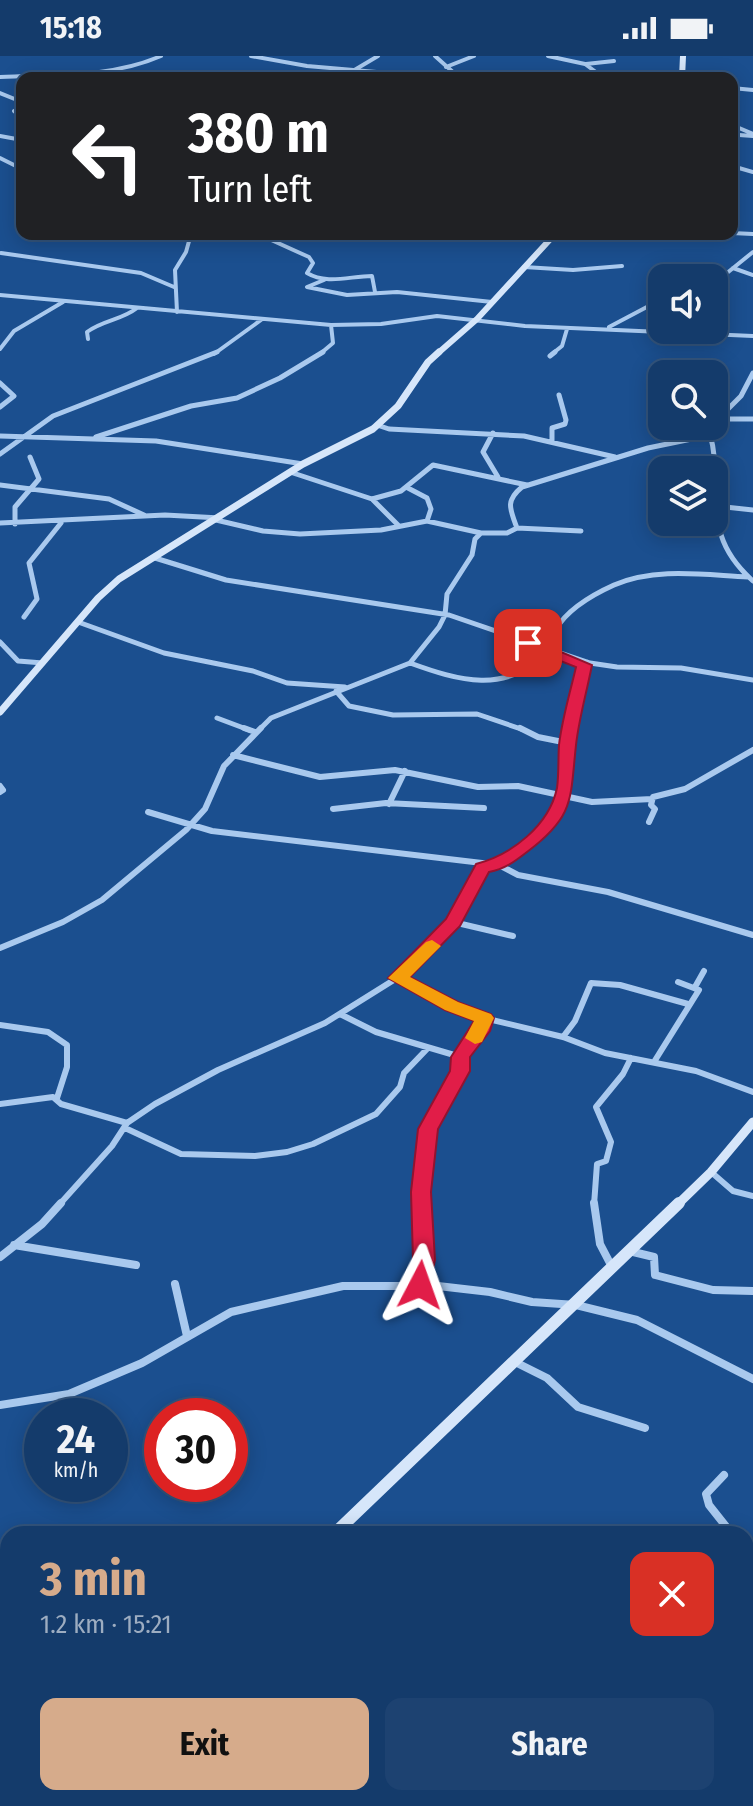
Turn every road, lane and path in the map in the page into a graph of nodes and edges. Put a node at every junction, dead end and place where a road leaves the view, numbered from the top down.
1 (161, 56) edge
2 (251, 56) edge
3 (378, 56) edge
4 (435, 56) edge
5 (474, 56) edge
6 (548, 56) edge
7 (614, 61) dead end
8 (585, 64) junction
9 (446, 67) junction
10 (356, 71) junction
11 (104, 72) edge
12 (369, 72) edge
13 (450, 72) edge
14 (596, 72) edge
15 (187, 240) edge
16 (271, 240) edge
17 (549, 240) edge
18 (753, 252) edge
19 (1, 253) edge
20 (622, 266) dead end
21 (524, 267) junction
22 (733, 268) junction
23 (728, 274) edge
24 (753, 275) edge
25 (324, 280) junction
26 (174, 287) junction
27 (373, 292) junction
28 (0, 295) edge
29 (63, 302) junction
30 (492, 302) junction
31 (648, 306) edge
32 (137, 308) junction
33 (177, 312) junction
34 (477, 319) junction
35 (261, 320) junction
36 (331, 325) junction
37 (567, 329) junction
38 (606, 329) junction
39 (648, 330) edge
40 (728, 333) edge
41 (0, 336) edge
42 (753, 336) edge
43 (7, 338) junction
44 (88, 339) dead end
45 (0, 349) edge
46 (550, 356) dead end
47 (753, 373) edge
48 (0, 383) edge
49 (559, 395) dead end
50 (741, 396) junction
51 (753, 396) edge
52 (0, 407) edge
53 (728, 410) edge
54 (753, 419) edge
55 (728, 422) edge
56 (377, 425) junction
57 (493, 433) junction
58 (0, 436) edge
59 (25, 438) junction
60 (93, 438) junction
61 (689, 440) edge
62 (552, 441) junction
63 (0, 454) edge
64 (30, 457) dead end
65 (615, 457) junction
66 (303, 464) junction
67 (290, 472) junction
68 (498, 477) junction
69 (0, 485) edge
70 (530, 486) junction
71 (406, 487) junction
72 (30, 488) junction
73 (372, 499) junction
74 (728, 507) edge
75 (753, 510) edge
76 (144, 515) junction
77 (218, 519) junction
78 (427, 521) junction
79 (0, 523) edge
80 (61, 523) junction
81 (15, 524) junction
82 (399, 526) junction
83 (517, 528) junction
84 (581, 531) dead end
85 (481, 533) junction
86 (720, 536) edge
87 (155, 558) junction
88 (750, 579) edge
89 (445, 615) junction
90 (24, 617) dead end
91 (78, 622) junction
92 (0, 642) edge
93 (547, 650) junction
94 (43, 663) junction
95 (410, 663) junction
96 (584, 663) junction
97 (753, 680) edge
98 (328, 687) junction
99 (350, 688) junction
100 (338, 692) junction
101 (0, 712) edge
102 (217, 718) dead end
103 (255, 732) junction
104 (568, 743) junction
105 (753, 750) edge
106 (233, 755) junction
107 (405, 771) junction
108 (563, 794) junction
109 (652, 799) junction
110 (389, 804) junction
111 (484, 808) dead end
112 (333, 809) dead end
113 (148, 812) dead end
114 (649, 822) dead end
115 (190, 825) junction
116 (495, 864) junction
117 (480, 865) junction
118 (453, 922) junction
119 (753, 935) edge
120 (513, 936) dead end
121 (0, 948) edge
122 (704, 971) dead end
123 (397, 978) junction
124 (678, 982) dead end
125 (695, 987) junction
126 (688, 1004) junction
127 (340, 1014) junction
128 (484, 1018) junction
129 (0, 1025) edge
130 (563, 1037) junction
131 (427, 1049) junction
132 (461, 1057) junction
133 (631, 1058) junction
134 (654, 1062) junction
135 (753, 1092) edge
136 (57, 1098) junction
137 (0, 1104) edge
138 (753, 1122) edge
139 (126, 1126) junction
140 (711, 1172) junction
141 (753, 1196) edge
142 (14, 1245) junction
143 (629, 1251) junction
144 (0, 1256) edge
145 (136, 1265) dead end
146 (613, 1268) junction
147 (175, 1284) dead end
148 (420, 1285) junction
149 (753, 1291) edge
150 (576, 1305) junction
151 (187, 1336) junction
152 (515, 1362) junction
153 (753, 1379) edge
154 (0, 1405) edge
155 (645, 1428) dead end
156 (724, 1475) dead end
157 (342, 1526) edge
158 (726, 1526) edge

1 - 11 street
2 - 10 street
3 - 10 street
4 - 9 street
5 - 9 street
6 - 8 street
7 - 8 street
8 - 14 street
9 - 13 street
10 - 12 street
15 - 26 street
16 - 25 street
17 - 21 street
18 - 22 street
19 - 26 street
20 - 21 street
21 - 30 street
22 - 23 street
22 - 24 street
25 - 27 street
25 - 27 street
26 - 33 street
27 - 30 street
28 - 29 street
29 - 32 street
29 - 43 street
30 - 34 street
31 - 38 street
32 - 33 street
32 - 44 street
33 - 35 street
34 - 36 street
34 - 37 street
34 - 56 street
35 - 36 street
35 - 59 street
36 - 60 street
37 - 38 street
37 - 46 street
38 - 39 street
40 - 42 street
41 - 43 street
43 - 45 street
47 - 50 street
48 - 52 street
49 - 62 street
50 - 51 street
50 - 53 street
54 - 55 street
56 - 57 street
56 - 66 street
57 - 62 street
57 - 68 street
58 - 59 street
59 - 60 street
59 - 63 street
60 - 66 street
61 - 65 street
62 - 65 street
64 - 72 street
65 - 70 street
66 - 67 street
67 - 73 street
67 - 77 street
68 - 70 street
68 - 71 street
69 - 72 street
70 - 83 street
71 - 73 street
71 - 78 street
72 - 76 street
72 - 81 street
73 - 82 street
74 - 75 street
76 - 77 street
76 - 80 street
77 - 82 street
77 - 87 street
78 - 82 street
78 - 85 street
79 - 81 street
80 - 81 street
80 - 90 street
83 - 84 street
83 - 85 street
85 - 89 street
86 - 88 street
87 - 89 street
87 - 91 street
88 - 93 street
89 - 93 street
89 - 95 street
91 - 94 street
91 - 98 street
92 - 94 street
93 - 95 street
93 - 96 street
94 - 101 street
95 - 99 street
96 - 97 street
96 - 104 street
98 - 99 street
98 - 100 street
99 - 100 street
100 - 103 street
100 - 104 street
102 - 103 street
103 - 106 street
104 - 108 street
105 - 109 street
106 - 107 street
106 - 115 street
107 - 108 street
107 - 110 street
108 - 109 street
108 - 116 street
109 - 114 street
110 - 111 street
110 - 112 street
113 - 115 street
115 - 117 street
115 - 121 street
116 - 117 street
116 - 119 street
117 - 118 street
118 - 120 street
118 - 123 street
122 - 125 street
123 - 127 street
123 - 128 street
124 - 125 street
125 - 126 street
126 - 130 street
126 - 134 street
127 - 131 street
127 - 139 street
128 - 130 street
128 - 132 street
129 - 136 street
130 - 133 street
131 - 132 street
131 - 139 street
132 - 148 street
133 - 134 street
133 - 146 street
134 - 135 street
136 - 137 street
136 - 139 street
138 - 140 street
139 - 142 street
140 - 141 street
140 - 143 street
142 - 144 street
142 - 145 street
143 - 146 street
143 - 149 street
146 - 150 street
147 - 151 street
148 - 150 street
148 - 151 street
150 - 152 street
150 - 153 street
151 - 154 street
152 - 155 street
152 - 157 street
156 - 158 street

